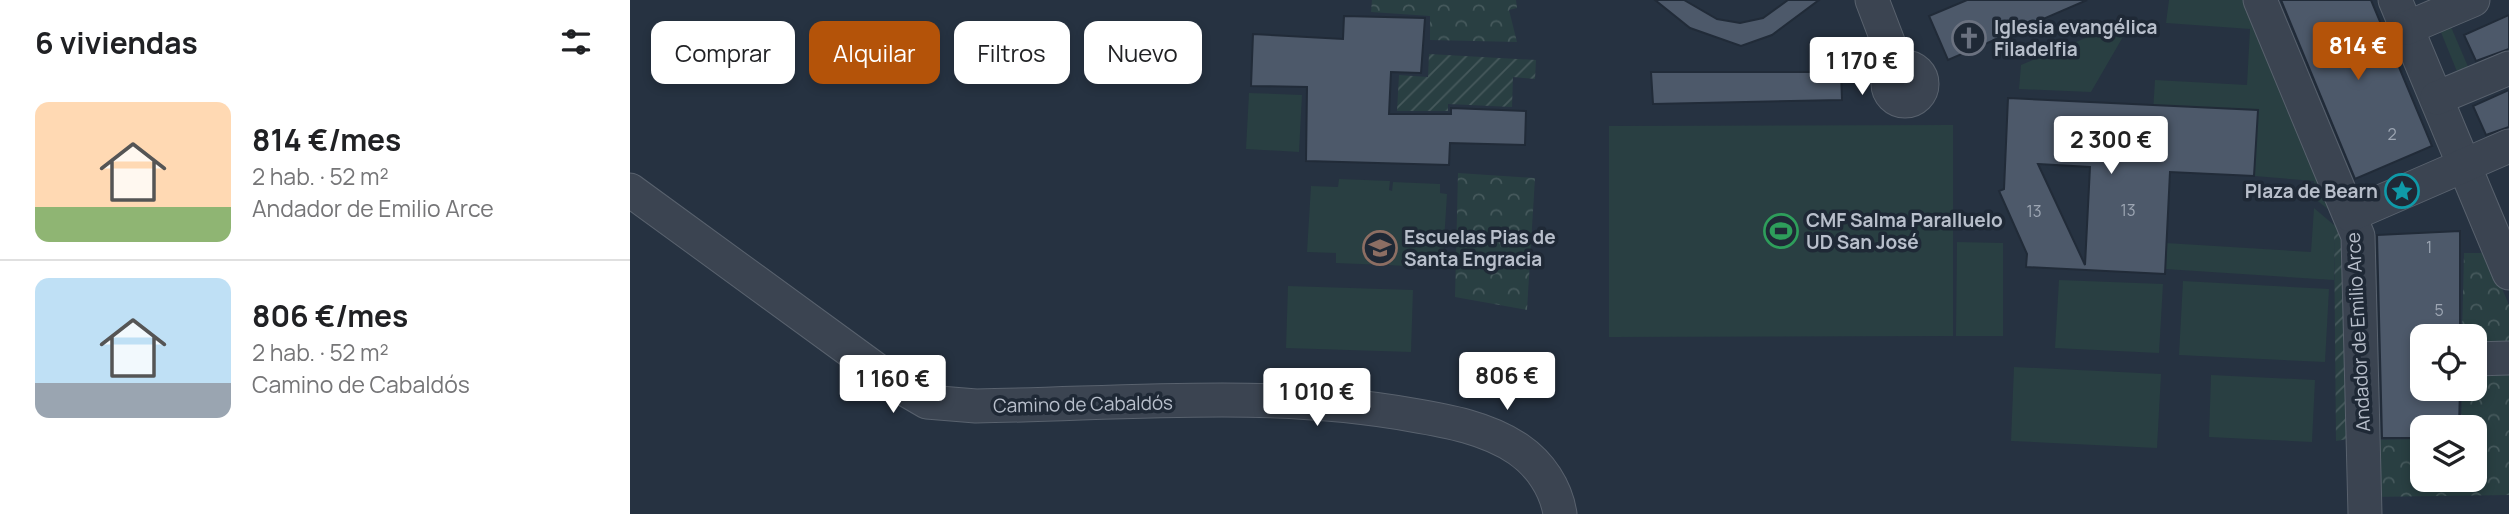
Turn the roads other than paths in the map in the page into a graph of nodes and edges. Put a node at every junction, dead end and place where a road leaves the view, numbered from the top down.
1 (1872, 0) edge
2 (2260, 0) edge
3 (2473, 0) edge
4 (2401, 14) edge
5 (1898, 68) dead end
6 (2509, 68) edge
7 (2437, 98) junction
8 (2509, 146) edge
9 (2465, 164) junction
10 (630, 190) edge
11 (2350, 215) junction
12 (2509, 273) edge
13 (2509, 358) edge
14 (2487, 359) edge
15 (1560, 514) edge
16 (2365, 514) edge

1 - 5 street
2 - 11 street, Andador de Emilio Arce
3 - 4 street
4 - 7 street
6 - 7 street
7 - 9 street
8 - 9 street
9 - 11 street
9 - 12 street
10 - 15 street, Camino de Cabaldós
11 - 16 street, Andador de Emilio Arce
13 - 14 street

